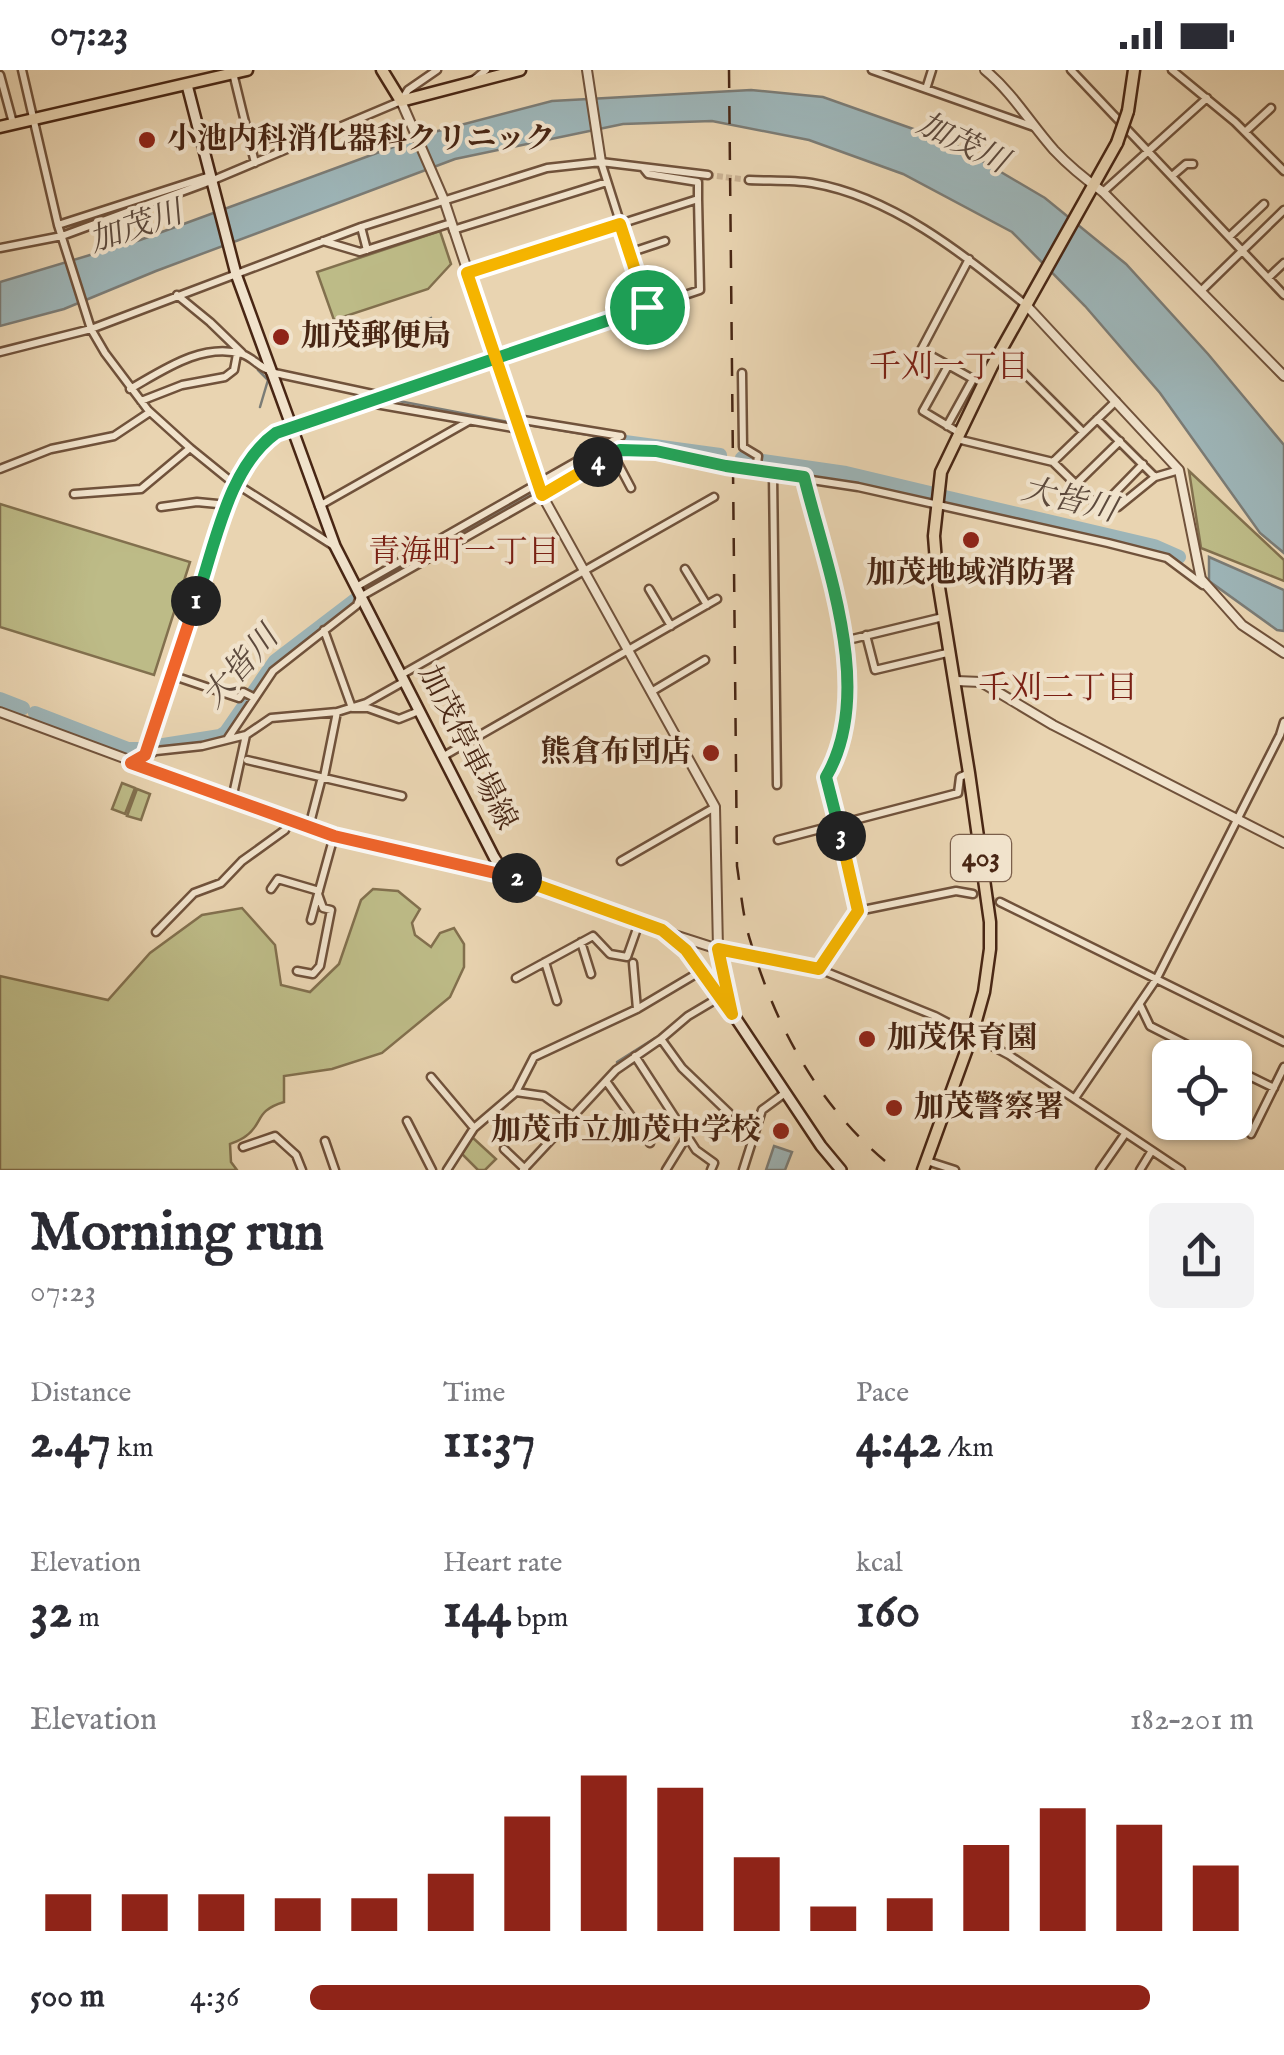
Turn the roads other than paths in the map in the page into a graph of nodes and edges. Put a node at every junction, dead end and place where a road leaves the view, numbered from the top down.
1 (22, 70) edge
2 (246, 70) edge
3 (382, 70) edge
4 (437, 70) edge
5 (486, 70) edge
6 (520, 70) edge
7 (587, 70) edge
8 (872, 70) edge
9 (932, 70) edge
10 (984, 70) edge
11 (1071, 70) edge
12 (1134, 70) edge
13 (1172, 70) edge
14 (233, 74) junction
15 (0, 76) edge
16 (193, 79) edge
17 (469, 84) junction
18 (926, 88) junction
19 (1207, 98) junction
20 (401, 100) junction
21 (1271, 108) dead end
22 (35, 121) junction
23 (13, 124) junction
24 (0, 127) edge
25 (1036, 127) junction
26 (1246, 132) junction
27 (1148, 152) junction
28 (601, 162) junction
29 (255, 163) junction
30 (1193, 164) dead end
31 (642, 168) junction
32 (1284, 170) edge
33 (708, 175) tunnel mouth
34 (1172, 176) junction
35 (750, 180) tunnel mouth
36 (211, 181) junction
37 (606, 182) junction
38 (1096, 192) junction
39 (443, 198) junction
40 (698, 199) junction
41 (1264, 204) dead end
42 (1284, 210) edge
43 (620, 224) junction
44 (58, 225) junction
45 (452, 226) junction
46 (361, 227) junction
47 (1229, 237) junction
48 (63, 238) junction
49 (322, 241) junction
50 (665, 241) dead end
51 (0, 248) edge
52 (366, 250) junction
53 (1242, 250) junction
54 (629, 253) junction
55 (970, 259) junction
56 (1284, 263) edge
57 (235, 270) junction
58 (467, 273) junction
59 (1268, 278) junction
60 (1202, 290) junction
61 (177, 295) junction
62 (1284, 295) edge
63 (1026, 306) junction
64 (647, 307) junction
65 (91, 325) junction
66 (1001, 350) junction
67 (0, 352) edge
68 (240, 354) junction
69 (494, 358) junction
70 (948, 366) junction
71 (270, 371) junction
72 (742, 373) dead end
73 (1284, 376) edge
74 (130, 389) junction
75 (382, 396) junction
76 (140, 401) junction
77 (366, 401) junction
78 (1116, 401) junction
79 (150, 412) junction
80 (516, 419) junction
81 (1098, 419) junction
82 (470, 420) junction
83 (292, 426) junction
84 (947, 426) junction
85 (519, 429) junction
86 (1084, 432) junction
87 (957, 436) junction
88 (1120, 441) junction
89 (190, 448) junction
90 (613, 454) junction
91 (1054, 462) junction
92 (1143, 464) junction
93 (757, 465) junction
94 (0, 469) edge
95 (1179, 470) junction
96 (773, 474) junction
97 (804, 477) junction
98 (1155, 477) junction
99 (235, 484) junction
100 (538, 484) junction
101 (1076, 484) junction
102 (630, 488) dead end
103 (74, 494) dead end
104 (542, 495) junction
105 (714, 497) dead end
106 (936, 504) junction
107 (1103, 504) junction
108 (161, 506) dead end
109 (228, 506) junction
110 (319, 506) junction
111 (335, 546) junction
112 (685, 569) dead end
113 (584, 572) junction
114 (650, 589) dead end
115 (1210, 590) junction
116 (358, 592) junction
117 (717, 599) dead end
118 (707, 605) junction
119 (945, 617) junction
120 (671, 626) junction
121 (324, 630) junction
122 (866, 635) junction
123 (844, 641) junction
124 (628, 650) junction
125 (951, 652) junction
126 (1284, 654) edge
127 (705, 660) dead end
128 (171, 676) junction
129 (403, 678) junction
130 (956, 680) junction
131 (651, 692) junction
132 (253, 696) junction
133 (352, 708) junction
134 (420, 710) junction
135 (0, 712) edge
136 (337, 712) junction
137 (1284, 722) edge
138 (246, 734) junction
139 (228, 738) junction
140 (145, 755) junction
141 (442, 757) junction
142 (247, 760) dead end
143 (131, 763) junction
144 (970, 773) junction
145 (323, 777) junction
146 (777, 786) dead end
147 (402, 796) dead end
148 (232, 799) junction
149 (715, 808) junction
150 (1238, 819) junction
151 (289, 821) junction
152 (838, 823) junction
153 (310, 827) junction
154 (334, 836) junction
155 (778, 840) dead end
156 (1284, 843) edge
157 (621, 860) dead end
158 (504, 873) junction
159 (271, 889) dead end
160 (318, 893) junction
161 (973, 894) tunnel mouth
162 (1000, 902) tunnel mouth
163 (858, 911) junction
164 (311, 920) dead end
165 (640, 920) junction
166 (662, 930) junction
167 (156, 932) dead end
168 (582, 942) junction
169 (718, 949) junction
170 (545, 962) junction
171 (633, 963) dead end
172 (819, 969) junction
173 (297, 971) dead end
174 (702, 971) junction
175 (591, 974) dead end
176 (516, 978) dead end
177 (1157, 978) junction
178 (720, 997) junction
179 (557, 1001) dead end
180 (1140, 1004) junction
181 (636, 1009) junction
182 (732, 1014) junction
183 (972, 1035) junction
184 (661, 1039) junction
185 (1178, 1040) edge
186 (1284, 1042) edge
187 (635, 1056) junction
188 (1284, 1067) edge
189 (432, 1077) dead end
190 (1252, 1077) edge
191 (606, 1081) junction
192 (1274, 1088) junction
193 (516, 1092) junction
194 (786, 1093) junction
195 (1076, 1098) junction
196 (729, 1113) dead end
197 (572, 1116) junction
198 (406, 1121) dead end
199 (474, 1128) junction
200 (1252, 1130) edge
201 (1125, 1134) junction
202 (688, 1136) junction
203 (325, 1141) dead end
204 (650, 1143) dead end
205 (243, 1147) dead end
206 (504, 1149) dead end
207 (1151, 1152) junction
208 (924, 1165) edge
209 (1164, 1167) edge
210 (527, 1168) edge
211 (302, 1170) edge
212 (335, 1170) edge
213 (432, 1170) edge
214 (446, 1170) edge
215 (666, 1170) edge
216 (712, 1170) edge
217 (743, 1170) edge
218 (841, 1170) edge
219 (955, 1170) edge
220 (1100, 1170) edge
221 (1140, 1170) edge
222 (1181, 1170) edge

1 - 22 street
2 - 14 main road
3 - 20 main road
4 - 20 street
5 - 17 street
6 - 17 main road
7 - 28 street
8 - 18 street
9 - 18 street
10 - 25 street
11 - 27 street
12 - 38 main road, 403, bridge
13 - 19 street
14 - 16 main road
14 - 29 street
15 - 23 street
16 - 22 main road
16 - 36 main road
17 - 20 main road
18 - 25 street
19 - 26 street
19 - 27 street
20 - 29 street
20 - 39 street
21 - 26 street
22 - 23 main road
22 - 44 street
23 - 24 main road
25 - 38 street
26 - 32 street
27 - 34 street
27 - 38 street
28 - 31 street
28 - 37 street
28 - 39 street
29 - 36 street
30 - 34 street
31 - 33 street
31 - 40 street
34 - 47 street
35 - 55 street
36 - 44 street
36 - 48 street
36 - 57 main road, 加茂停車場線
37 - 43 street
37 - 45 street
38 - 60 street
38 - 63 main road, 403
39 - 45 street
39 - 46 street
40 - 43 street
40 - 64 street
41 - 47 street
42 - 53 street
43 - 54 street
43 - 58 street
44 - 48 street
45 - 52 street
45 - 58 street
46 - 49 street
46 - 52 street
47 - 53 street
48 - 51 street
48 - 65 street
49 - 52 street
49 - 57 street
50 - 54 street
53 - 59 street
53 - 60 street
54 - 64 street
55 - 63 street
55 - 70 street
56 - 59 street
57 - 61 street
57 - 71 main road, 加茂停車場線
58 - 69 street
59 - 62 street
60 - 73 street
61 - 65 street
61 - 68 street
63 - 66 main road, 403
63 - 78 street
64 - 69 street
65 - 67 street
65 - 74 street
66 - 86 street
66 - 87 main road, 403
68 - 71 street
68 - 74 street
68 - 76 street
69 - 75 street
69 - 80 street
70 - 84 street
70 - 84 street
71 - 75 street
71 - 83 main road, 加茂停車場線
72 - 93 street
74 - 76 street
75 - 77 street
76 - 79 street
77 - 82 street
77 - 83 street
78 - 81 street
78 - 95 street
79 - 89 street
79 - 94 street
80 - 85 street
80 - 100 street
81 - 86 street
81 - 88 street
82 - 85 street
82 - 110 street
83 - 99 street
83 - 110 main road, 加茂停車場線
84 - 87 street
85 - 100 street
86 - 91 street
87 - 91 street
87 - 106 main road, 403
88 - 92 street
88 - 101 street
89 - 99 street
89 - 103 street
90 - 93 street
90 - 102 street
90 - 104 street
91 - 101 street
92 - 98 street
92 - 107 street
93 - 96 street
95 - 98 street
95 - 115 street
96 - 97 street
96 - 146 street
97 - 106 street
97 - 123 street
98 - 107 street
99 - 109 street
99 - 111 street
100 - 104 street
100 - 116 street
101 - 107 street
104 - 113 street
104 - 116 street
105 - 113 street
106 - 115 street
106 - 119 main road, 403
108 - 109 street
109 - 128 street
110 - 111 main road, 加茂停車場線
111 - 116 main road, 加茂停車場線
112 - 118 street
113 - 124 street
113 - 129 street
114 - 120 street
115 - 126 street
116 - 121 street
116 - 129 main road, 加茂停車場線
117 - 118 street
118 - 120 street
119 - 122 street
119 - 125 main road, 403
120 - 124 street
121 - 132 street
121 - 133 street
122 - 123 street
122 - 125 street
123 - 152 street
124 - 131 street
124 - 141 street
125 - 130 main road, 403
127 - 131 street
128 - 132 street
128 - 140 street
129 - 133 street
129 - 134 main road, 加茂停車場線
130 - 144 main road, 403
130 - 150 street
131 - 149 street
132 - 139 street
133 - 134 street
133 - 136 street
134 - 141 main road, 加茂停車場線
135 - 143 street
136 - 138 street
136 - 145 street
137 - 150 street
138 - 139 street
138 - 148 street
139 - 140 street
140 - 143 street
141 - 158 main road, 加茂停車場線
142 - 145 street
143 - 148 street
144 - 152 street
144 - 183 main road, 403
145 - 147 street
145 - 153 street
148 - 151 street
149 - 157 street
149 - 169 street
150 - 156 street
150 - 177 street
151 - 153 street
151 - 167 street
152 - 155 street
152 - 163 street
153 - 154 street
154 - 158 street
154 - 160 street
158 - 165 main road, 加茂停車場線
159 - 160 street
160 - 164 street
160 - 173 street
161 - 163 street
162 - 177 street
163 - 172 street
165 - 166 main road, 加茂停車場線
165 - 168 street
166 - 169 street
166 - 174 main road, 加茂停車場線
168 - 170 street
168 - 175 street
169 - 172 street
169 - 182 street
170 - 176 street
170 - 179 street
171 - 181 street
172 - 183 street
174 - 178 main road, 加茂停車場線
174 - 181 street
177 - 180 street
177 - 186 street
178 - 182 main road, 加茂停車場線
178 - 184 street
180 - 185 street
180 - 195 street
181 - 193 street
182 - 194 main road, 加茂停車場線
183 - 195 street
183 - 208 main road, 403
184 - 187 street
184 - 196 street
187 - 191 street
187 - 202 street
188 - 192 street
189 - 199 street
190 - 192 street
191 - 197 street
191 - 204 street
192 - 200 street
193 - 197 street
193 - 199 street
194 - 217 street
194 - 218 main road, 加茂停車場線
195 - 201 street
197 - 210 street
198 - 213 street
199 - 214 street
201 - 207 street
201 - 220 street
202 - 215 street
202 - 216 street
203 - 212 street
205 - 211 street
206 - 210 street
207 - 209 street
207 - 221 street
208 - 219 street
209 - 222 street

